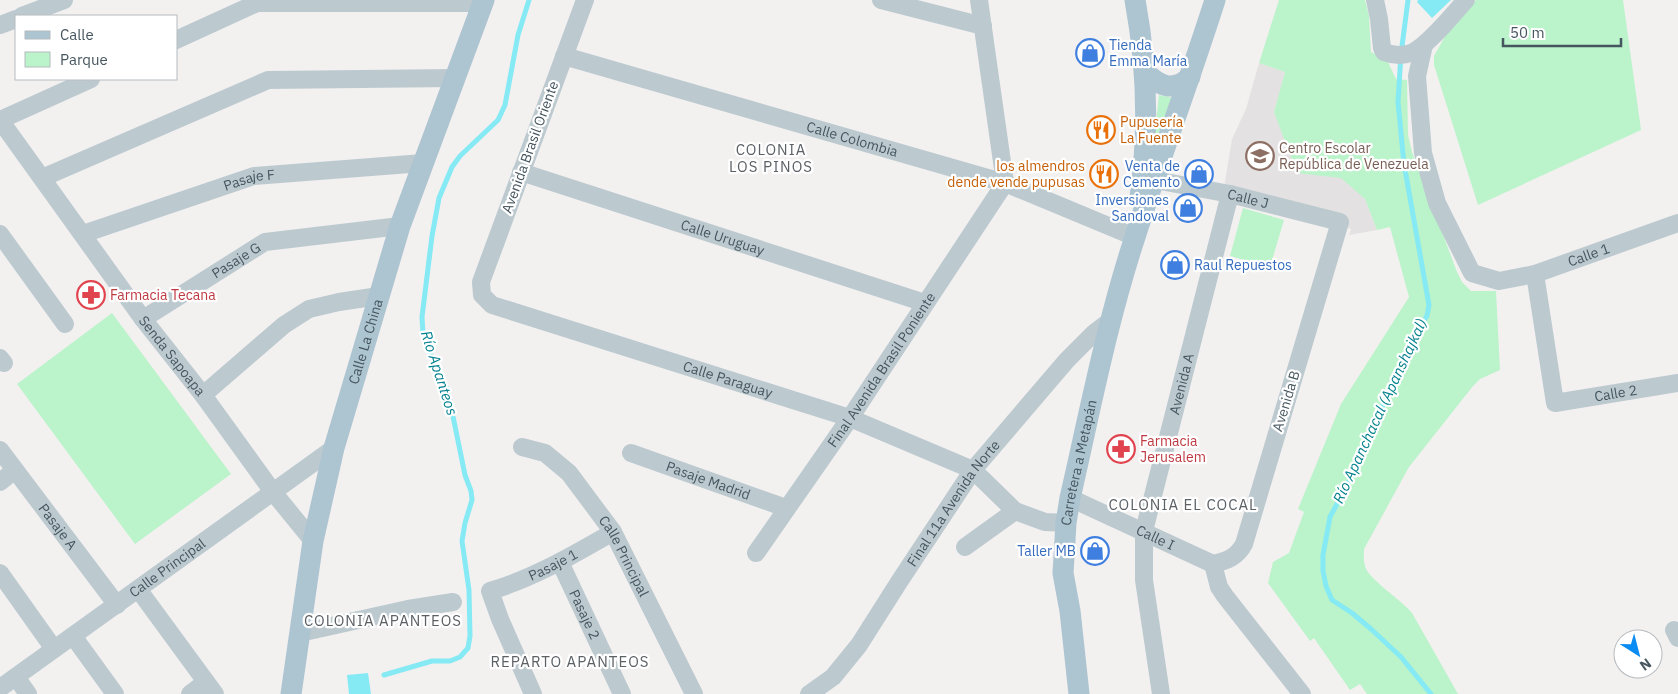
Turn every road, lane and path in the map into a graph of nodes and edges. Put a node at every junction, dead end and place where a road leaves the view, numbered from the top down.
1 (64, 0) edge
2 (585, 0) edge
3 (881, 0) edge
4 (979, 0) edge
5 (1135, 0) edge
6 (1215, 0) edge
7 (1375, 0) edge
8 (1466, 0) edge
9 (484, 1) edge
10 (25, 15) edge
11 (15, 18) edge
12 (0, 25) edge
13 (983, 26) junction
14 (178, 39) edge
15 (1424, 45) junction
16 (564, 56) junction
17 (1145, 72) junction
18 (1190, 77) junction
19 (455, 78) junction
20 (89, 80) edge
21 (0, 120) edge
22 (423, 163) junction
23 (521, 172) junction
24 (42, 178) junction
25 (1155, 180) junction
26 (1005, 184) junction
27 (1230, 194) junction
28 (1340, 222) joint
29 (1678, 223) edge
30 (400, 226) junction
31 (0, 234) edge
32 (82, 234) junction
33 (1135, 237) junction
34 (1535, 274) junction
35 (482, 295) joint
36 (379, 296) junction
37 (925, 304) junction
38 (143, 319) junction
39 (1110, 321) junction
40 (65, 324) dead end
41 (1678, 383) edge
42 (203, 395) junction
43 (850, 418) junction
44 (522, 447) dead end
45 (334, 448) junction
46 (0, 450) edge
47 (632, 453) dead end
48 (15, 470) junction
49 (973, 470) junction
50 (0, 482) edge
51 (273, 492) junction
52 (1070, 498) junction
53 (786, 508) junction
54 (1015, 511) junction
55 (1066, 523) junction
56 (1144, 531) junction
57 (613, 532) junction
58 (313, 541) junction
59 (965, 547) dead end
60 (756, 553) dead end
61 (560, 562) junction
62 (1213, 564) junction
63 (0, 574) edge
64 (138, 589) junction
65 (453, 602) dead end
66 (117, 605) junction
67 (300, 633) junction
68 (73, 636) junction
69 (54, 649) junction
70 (16, 677) junction
71 (0, 688) edge
72 (210, 688) edge
73 (28, 694) edge
74 (115, 694) edge
75 (190, 694) edge
76 (291, 694) edge
77 (532, 694) edge
78 (622, 694) edge
79 (694, 694) edge
80 (809, 694) edge
81 (1079, 694) edge
82 (1162, 694) edge
83 (1302, 694) edge

1 - 10 street
2 - 16 street, Avenida Brasil Oriente
3 - 13 street
4 - 13 street
5 - 17 main road
6 - 18 main road
7 - 15 street
8 - 15 street
9 - 14 street
9 - 19 main road, Calle La China
11 - 12 street
13 - 26 street
15 - 34 street, Calle 1
16 - 23 street, Avenida Brasil Oriente
16 - 26 street, Calle Colombia
17 - 18 main road
17 - 33 main road
18 - 25 main road
19 - 22 main road, Calle La China
19 - 24 street
20 - 21 street
21 - 24 street, Senda Sapoapa
22 - 30 main road, Calle La China
22 - 32 street, Pasaje F
23 - 35 street, Avenida Brasil Oriente
23 - 37 street, Calle Uruguay
24 - 32 street, Senda Sapoapa
25 - 27 street, Calle J
25 - 33 main road
26 - 33 street, Calle Colombia
26 - 37 street, Final Avenida Brasil Poniente
27 - 28 street, Calle J
27 - 56 street, Avenida A
28 - 62 street, Avenida B
29 - 34 street, Calle 1
30 - 36 main road, Calle La China
30 - 38 street, Pasaje G
31 - 40 street
32 - 38 street, Senda Sapoapa
33 - 39 main road, Carretera a Metapán
34 - 41 street, Calle 2
35 - 43 street, Calle Paraguay
36 - 42 street
36 - 45 main road, Calle La China
37 - 43 street, Final Avenida Brasil Poniente
38 - 42 street, Senda Sapoapa
39 - 49 street, Final 11a Avenida Norte
39 - 52 main road, Carretera a Metapán
42 - 51 street, Senda Sapoapa
43 - 49 street, Calle Paraguay
43 - 53 street, Final Avenida Brasil Poniente
44 - 57 street, Calle Principal
45 - 51 street, Calle Principal
45 - 58 main road, Calle La China
46 - 48 street, Pasaje A
47 - 53 street, Pasaje Madrid
48 - 50 street
48 - 66 street, Pasaje A
49 - 54 street
49 - 80 street, Final 11a Avenida Norte
51 - 58 street, Senda Sapoapa
51 - 64 street, Calle Principal
52 - 55 main road, Carretera a Metapán
52 - 56 street, Calle I
53 - 60 street, Final Avenida Brasil Poniente
54 - 55 street
54 - 59 street
55 - 81 main road, Carretera a Metapán
56 - 62 street, Calle I
56 - 82 street, Avenida A
57 - 61 street, Pasaje 1
57 - 79 street, Calle Principal
58 - 67 main road, Calle La China
61 - 77 street, Pasaje 1
61 - 78 street, Pasaje 2
62 - 83 street
63 - 69 street
64 - 66 street, Calle Principal
64 - 72 street
65 - 67 street
66 - 68 street, Calle Principal
67 - 76 main road, Calle La China
68 - 69 street, Calle Principal
68 - 74 street
69 - 70 street, Calle Principal
70 - 71 street, Calle Principal
70 - 73 street
72 - 75 street

